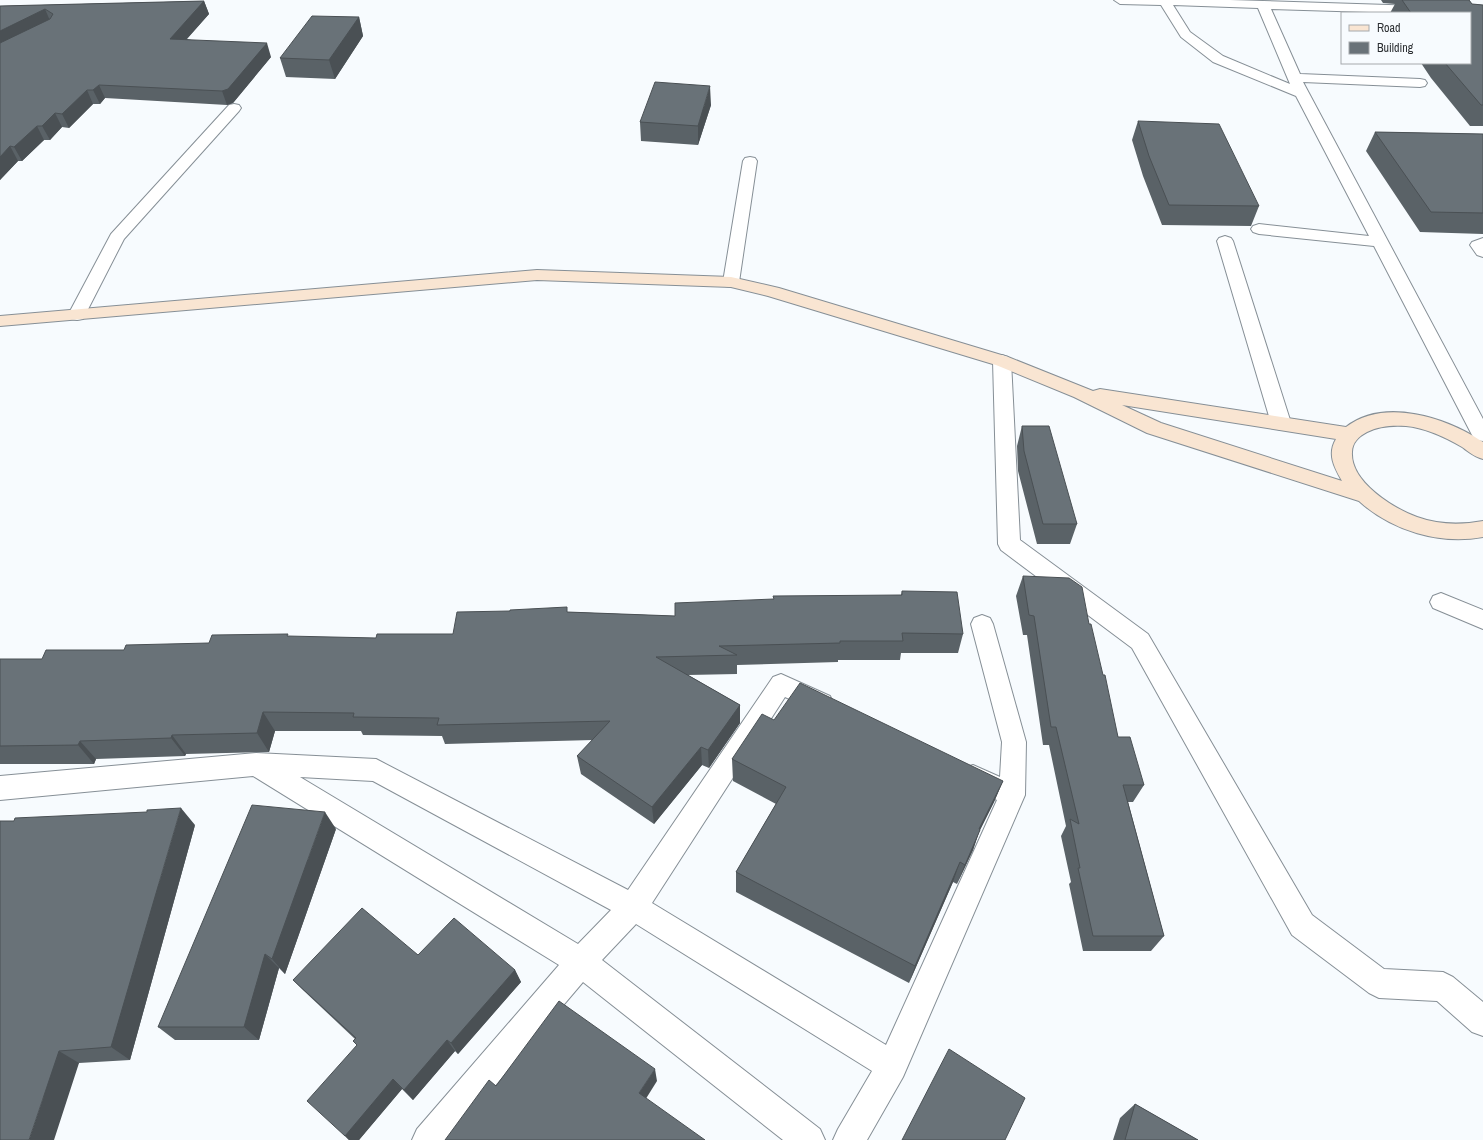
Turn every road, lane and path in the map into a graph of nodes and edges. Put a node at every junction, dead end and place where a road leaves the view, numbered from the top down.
1 (1120, 0) edge
2 (1164, 1) edge
3 (1329, 4) edge
4 (1263, 5) junction
5 (1483, 12) edge
6 (1294, 78) junction
7 (1420, 83) dead end
8 (1301, 93) junction
9 (234, 108) dead end
10 (750, 161) dead end
11 (1259, 229) dead end
12 (1225, 241) dead end
13 (1379, 242) junction
14 (1483, 243) edge
15 (1483, 252) edge
16 (731, 282) junction
17 (77, 315) junction
18 (0, 322) edge
19 (1002, 361) junction
20 (1082, 393) junction
21 (1280, 423) junction
22 (1349, 434) junction
23 (1483, 441) edge
24 (1366, 496) junction
25 (1483, 529) edge
26 (1442, 602) dead end
27 (1483, 620) edge
28 (982, 624) dead end
29 (846, 715) edge
30 (256, 764) junction
31 (954, 767) edge
32 (0, 788) edge
33 (1012, 794) junction
34 (633, 907) junction
35 (580, 962) junction
36 (1483, 1021) edge
37 (892, 1066) junction
38 (428, 1140) edge
39 (809, 1140) edge
40 (849, 1140) edge

1 - 2 street
2 - 4 street
2 - 8 street
3 - 4 street
3 - 5 street
4 - 6 street
6 - 7 street
6 - 8 street
8 - 13 street
9 - 17 street
10 - 16 street
11 - 13 street
12 - 21 street
13 - 23 street
14 - 15 street
16 - 17 street
16 - 19 street
17 - 18 street
19 - 20 street
19 - 36 street
20 - 21 street
20 - 24 street
21 - 22 street
22 - 23 street
22 - 24 street
24 - 25 street
26 - 27 street
28 - 33 street
29 - 34 street
30 - 32 street
30 - 34 street
30 - 35 street
31 - 33 street
33 - 37 street
34 - 35 street
34 - 37 street
35 - 38 street
35 - 39 street
37 - 40 street

